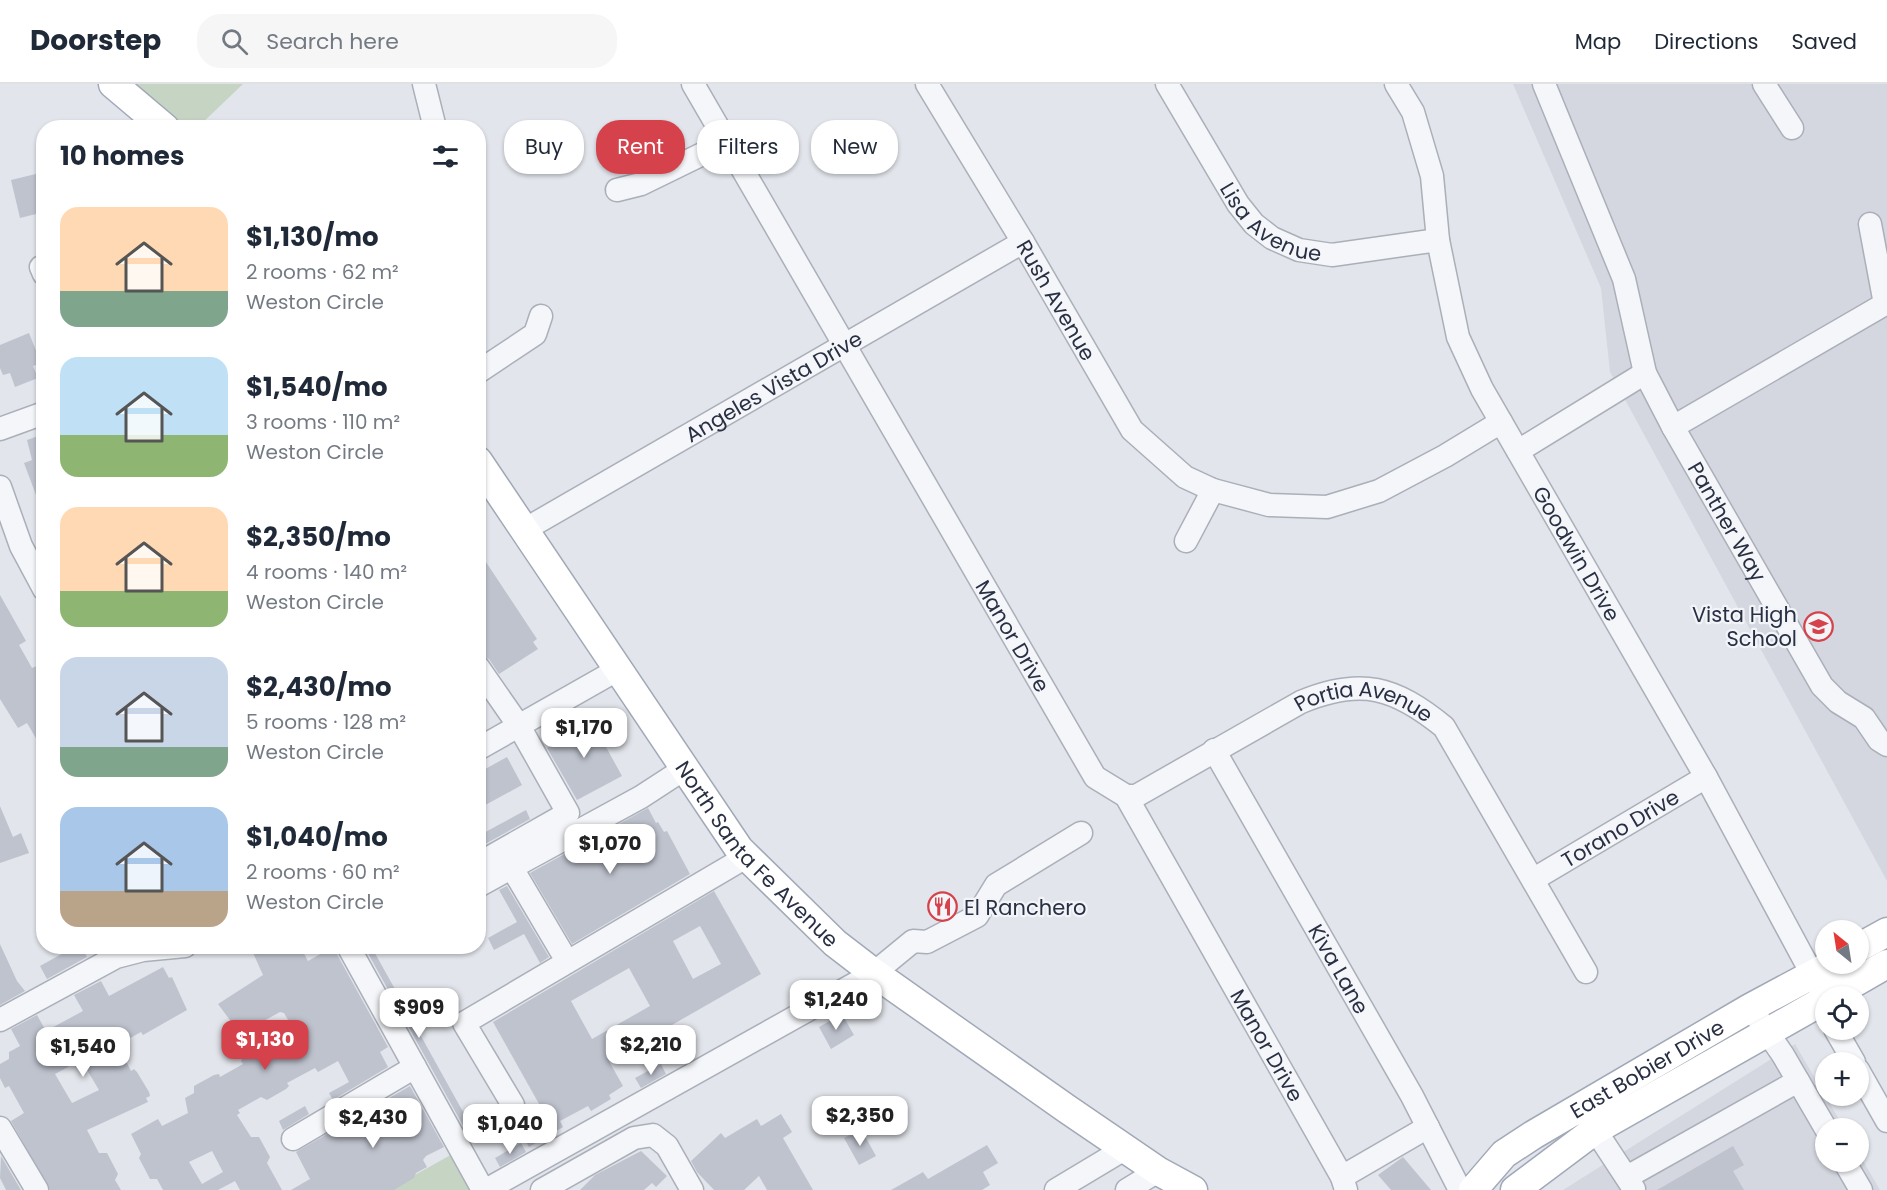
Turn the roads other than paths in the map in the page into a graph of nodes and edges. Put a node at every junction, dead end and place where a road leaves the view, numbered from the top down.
1 (113, 84) edge
2 (424, 84) edge
3 (693, 84) edge
4 (927, 84) edge
5 (1167, 84) edge
6 (1396, 84) edge
7 (1544, 84) edge
8 (1769, 91) edge
9 (156, 120) edge
10 (433, 120) edge
11 (714, 120) edge
12 (1792, 128) dead end
13 (697, 157) edge
14 (746, 174) edge
15 (617, 190) dead end
16 (1870, 224) dead end
17 (1438, 240) junction
18 (1023, 242) junction
19 (541, 316) dead end
20 (845, 344) junction
21 (486, 367) edge
22 (1645, 373) junction
23 (36, 416) edge
24 (1501, 422) junction
25 (1673, 427) junction
26 (0, 429) edge
27 (1518, 451) junction
28 (486, 473) edge
29 (0, 487) edge
30 (1213, 490) junction
31 (524, 530) junction
32 (1186, 541) dead end
33 (36, 575) edge
34 (618, 670) junction
35 (486, 679) edge
36 (1864, 717) junction
37 (1887, 717) edge
38 (519, 726) junction
39 (486, 745) edge
40 (1887, 745) edge
41 (1214, 750) junction
42 (684, 769) junction
43 (1706, 777) junction
44 (1126, 796) junction
45 (1081, 833) dead end
46 (746, 857) junction
47 (486, 859) edge
48 (512, 868) junction
49 (1534, 879) junction
50 (486, 882) edge
51 (1887, 932) edge
52 (1869, 942) edge
53 (561, 951) dead end
54 (128, 954) edge
55 (352, 954) edge
56 (1887, 964) edge
57 (1586, 972) dead end
58 (874, 973) junction
59 (1826, 986) edge
60 (1815, 989) edge
61 (1815, 995) edge
62 (1750, 1008) junction
63 (0, 1020) edge
64 (1768, 1032) junction
65 (415, 1067) junction
66 (1798, 1081) junction
67 (1869, 1089) edge
68 (513, 1105) dead end
69 (1820, 1118) edge
70 (1588, 1119) junction
71 (1887, 1121) edge
72 (1428, 1127) junction
73 (0, 1128) edge
74 (293, 1139) dead end
75 (1126, 1148) junction
76 (1158, 1171) junction
77 (1850, 1172) edge
78 (1344, 1184) edge
79 (1630, 1184) edge
80 (36, 1190) edge
81 (485, 1190) edge
82 (542, 1190) edge
83 (692, 1190) edge
84 (1056, 1190) edge
85 (1127, 1190) edge
86 (1193, 1190) edge
87 (1460, 1190) edge
88 (1473, 1190) edge
89 (1515, 1190) edge
90 (1861, 1190) edge

1 - 9 main road
2 - 10 street
3 - 11 street, Manor Drive
4 - 18 street, Rush Avenue
5 - 17 street, Lisa Avenue
6 - 17 street, Goodwin Drive
7 - 22 street, Panther Way
8 - 12 street
13 - 15 street
14 - 20 street, Manor Drive
16 - 25 street
17 - 24 street, Goodwin Drive
18 - 20 street, Angeles Vista Drive
18 - 30 street, Rush Avenue
19 - 21 street
20 - 31 street, Angeles Vista Drive
20 - 44 street, Manor Drive
22 - 25 street, Panther Way
22 - 27 street
23 - 26 street
24 - 27 street, Goodwin Drive
24 - 30 street, Rush Avenue
25 - 36 street, Panther Way
27 - 43 street, Goodwin Drive
28 - 31 main road, North Santa Fe Avenue
29 - 33 street
30 - 32 street
31 - 34 main road, North Santa Fe Avenue
34 - 38 street
34 - 42 main road, North Santa Fe Avenue
35 - 38 street
36 - 37 street, Panther Way
36 - 40 street, Panther Way
38 - 39 street
38 - 47 street
41 - 44 street, Portia Avenue
41 - 49 street, Portia Avenue
41 - 72 street, Kiva Lane
42 - 46 main road, North Santa Fe Avenue
42 - 48 street
43 - 49 street, Torano Drive
43 - 59 street, Goodwin Drive
44 - 78 street, Manor Drive
45 - 58 street
46 - 58 main road, North Santa Fe Avenue
46 - 68 street
48 - 50 street
48 - 53 street
49 - 57 street, Portia Avenue
51 - 52 main road
54 - 63 street
55 - 65 street
56 - 59 main road, East Bobier Drive
58 - 75 main road, North Santa Fe Avenue
58 - 81 street
60 - 62 main road, East Bobier Drive
61 - 64 main road, East Bobier Drive
62 - 64 street
62 - 70 main road, East Bobier Drive
64 - 66 street
64 - 70 main road, East Bobier Drive
65 - 74 street
65 - 81 street
66 - 69 street
66 - 79 street
67 - 71 street
70 - 79 street
70 - 88 main road, East Bobier Drive
70 - 89 main road, East Bobier Drive
72 - 78 street
72 - 87 street, Kiva Lane
73 - 80 street
75 - 76 main road, North Santa Fe Avenue
75 - 84 street
76 - 85 street
76 - 86 main road, North Santa Fe Avenue
77 - 90 street
82 - 83 street

